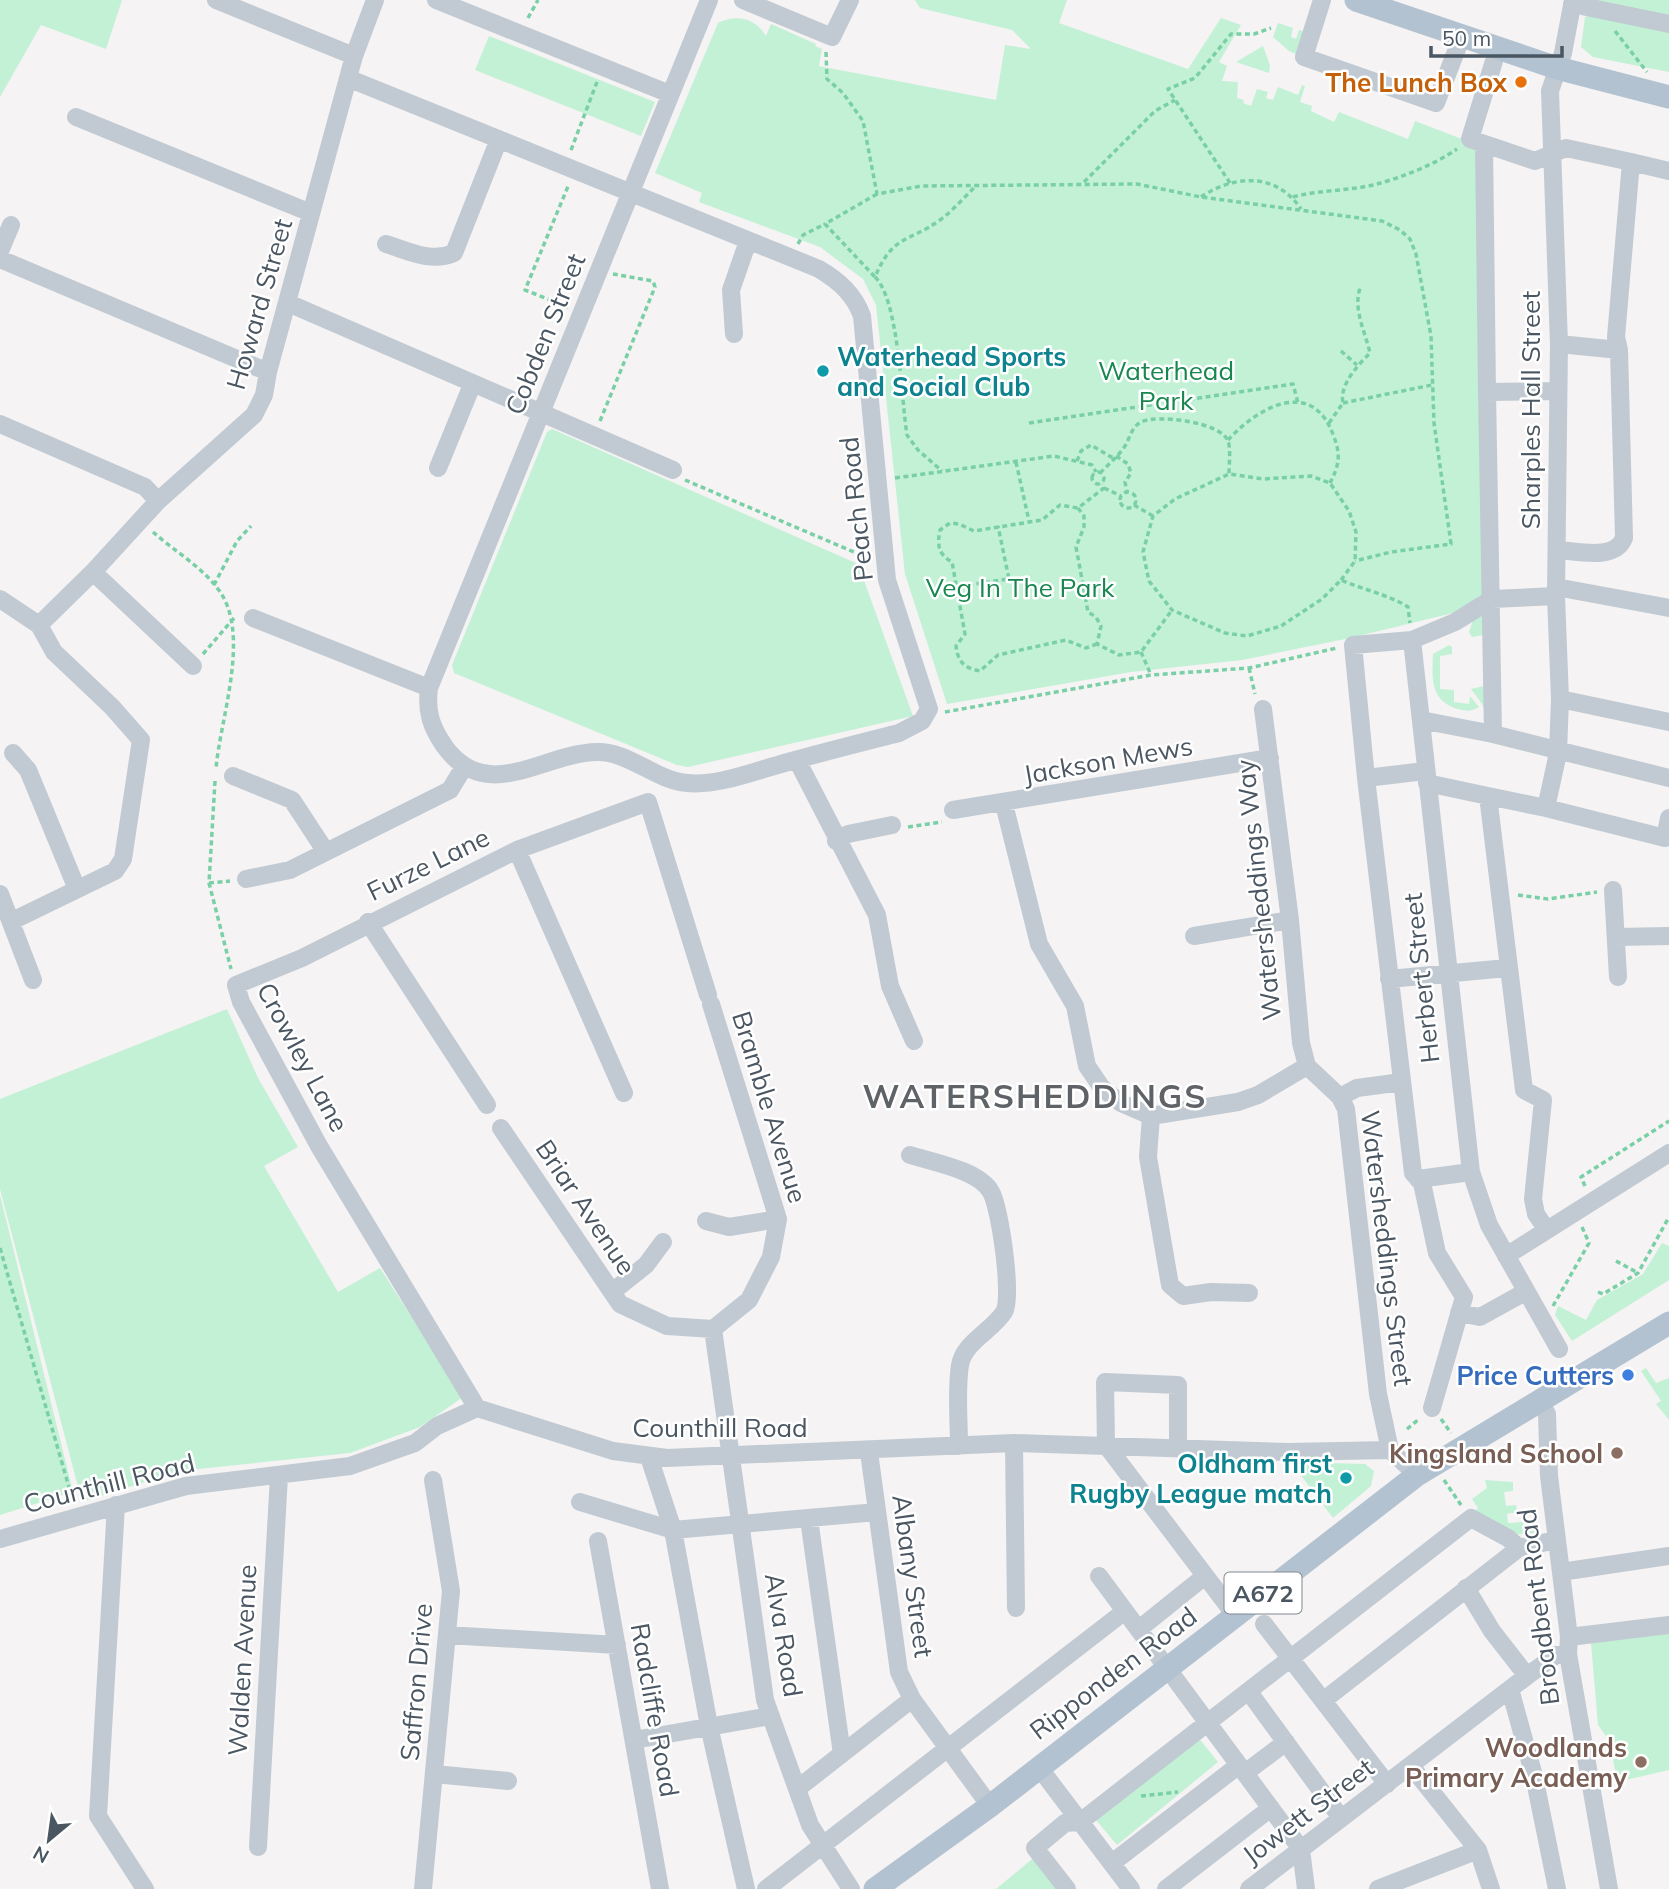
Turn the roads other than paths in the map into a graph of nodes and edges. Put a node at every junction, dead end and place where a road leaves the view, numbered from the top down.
1 (216, 0) edge
2 (375, 0) edge
3 (436, 0) edge
4 (709, 0) edge
5 (743, 0) edge
6 (850, 0) edge
7 (1322, 0) edge
8 (1356, 0) edge
9 (1572, 2) edge
10 (1669, 24) edge
11 (1462, 36) junction
12 (1498, 48) junction
13 (354, 56) junction
14 (1557, 68) junction
15 (350, 79) junction
16 (670, 94) junction
17 (1669, 97) edge
18 (76, 117) dead end
19 (499, 139) junction
20 (1477, 142) junction
21 (1551, 154) junction
22 (1631, 162) junction
23 (1669, 172) edge
24 (630, 193) junction
25 (312, 213) junction
26 (11, 225) dead end
27 (748, 241) junction
28 (386, 244) dead end
29 (0, 251) edge
30 (0, 259) edge
31 (288, 303) junction
32 (734, 334) dead end
33 (1559, 344) junction
34 (1619, 350) junction
35 (268, 372) junction
36 (472, 384) junction
37 (1488, 391) junction
38 (1558, 391) junction
39 (541, 414) junction
40 (0, 424) edge
41 (438, 468) dead end
42 (673, 470) road end
43 (158, 500) junction
44 (1557, 550) junction
45 (93, 572) junction
46 (1556, 591) junction
47 (0, 599) edge
48 (1492, 599) junction
49 (1669, 608) edge
50 (253, 618) road end
51 (39, 625) junction
52 (1412, 640) junction
53 (192, 666) road end
54 (429, 688) junction
55 (1560, 699) junction
56 (1262, 709) road end
57 (1421, 720) junction
58 (1669, 722) edge
59 (1493, 734) junction
60 (1558, 752) junction
61 (13, 753) dead end
62 (1270, 758) junction
63 (797, 760) junction
64 (464, 767) junction
65 (233, 776) dead end
66 (1426, 777) junction
67 (1366, 778) junction
68 (1669, 778) edge
69 (1488, 796) junction
70 (648, 802) joint
71 (1004, 804) junction
72 (1546, 807) junction
73 (953, 810) road end
74 (1669, 818) edge
75 (892, 825) road end
76 (836, 841) junction
77 (517, 850) junction
78 (326, 852) junction
79 (246, 879) dead end
80 (77, 889) junction
81 (1613, 890) road end
82 (0, 894) edge
83 (1290, 920) junction
84 (12, 921) junction
85 (368, 922) junction
86 (1194, 936) dead end
87 (1669, 936) edge
88 (1616, 937) junction
89 (1507, 968) junction
90 (1447, 974) junction
91 (1618, 977) dead end
92 (33, 979) dead end
93 (1390, 979) junction
94 (236, 985) joint
95 (915, 1041) dead end
96 (1307, 1066) junction
97 (1402, 1082) junction
98 (624, 1093) dead end
99 (1340, 1097) junction
100 (487, 1105) dead end
101 (1151, 1116) junction
102 (501, 1128) dead end
103 (1669, 1153) edge
104 (910, 1155) dead end
105 (1471, 1172) junction
106 (1418, 1179) junction
107 (778, 1219) junction
108 (706, 1221) dead end
109 (1547, 1230) junction
110 (663, 1242) dead end
111 (1506, 1256) junction
112 (612, 1292) junction
113 (1525, 1292) junction
114 (1249, 1293) dead end
115 (1459, 1313) junction
116 (1669, 1323) edge
117 (713, 1329) junction
118 (1559, 1349) dead end
119 (1540, 1402) junction
120 (477, 1408) junction
121 (1432, 1408) dead end
122 (1014, 1443) junction
123 (1106, 1445) junction
124 (959, 1446) junction
125 (1178, 1448) junction
126 (1390, 1450) junction
127 (869, 1452) junction
128 (732, 1455) junction
129 (649, 1457) junction
130 (1417, 1475) junction
131 (279, 1476) junction
132 (433, 1480) dead end
133 (580, 1502) dead end
134 (116, 1505) junction
135 (877, 1513) junction
136 (809, 1519) junction
137 (742, 1526) junction
138 (673, 1530) junction
139 (0, 1539) edge
140 (1556, 1540) junction
141 (598, 1541) dead end
142 (1519, 1548) junction
143 (1669, 1556) edge
144 (1561, 1572) junction
145 (1099, 1576) dead end
146 (1205, 1576) junction
147 (1466, 1588) junction
148 (1016, 1608) dead end
149 (1125, 1611) junction
150 (1235, 1615) junction
151 (1264, 1624) dead end
152 (1669, 1625) edge
153 (1139, 1629) junction
154 (447, 1635) junction
155 (617, 1645) junction
156 (1569, 1646) junction
157 (1292, 1659) junction
158 (1169, 1669) junction
159 (1527, 1676) junction
160 (1510, 1689) junction
161 (1249, 1692) junction
162 (912, 1699) junction
163 (1324, 1700) junction
164 (770, 1716) junction
165 (1209, 1724) junction
166 (709, 1726) junction
167 (634, 1740) junction
168 (1286, 1742) junction
169 (949, 1750) junction
170 (842, 1754) junction
171 (1038, 1766) junction
172 (1410, 1766) junction
173 (1242, 1769) junction
174 (434, 1774) junction
175 (508, 1781) dead end
176 (1387, 1784) junction
177 (797, 1789) junction
178 (990, 1806) junction
179 (1271, 1808) junction
180 (1341, 1818) junction
181 (1080, 1822) junction
182 (822, 1844) junction
183 (258, 1847) dead end
184 (1301, 1849) junction
185 (1478, 1850) junction
186 (1112, 1863) junction
187 (882, 1887) edge
188 (145, 1889) edge
189 (423, 1889) edge
190 (660, 1889) edge
191 (746, 1889) edge
192 (766, 1889) edge
193 (851, 1889) edge
194 (1067, 1889) edge
195 (1131, 1889) edge
196 (1166, 1889) edge
197 (1249, 1889) edge
198 (1306, 1889) edge
199 (1378, 1889) edge
200 (1491, 1889) edge
201 (1557, 1889) edge
202 (1609, 1889) edge

1 - 13 street
2 - 13 street, Howard Street
3 - 16 street
4 - 16 street, Cobden Street
5 - 6 street
7 - 11 street
8 - 11 main road
9 - 10 street
9 - 14 street, Sharples Hall Street
11 - 12 main road
12 - 14 main road
12 - 20 street
13 - 15 street, Howard Street
14 - 17 main road
14 - 21 street, Sharples Hall Street
15 - 19 street, Peach Road
15 - 25 street, Howard Street
16 - 24 street, Cobden Street
18 - 25 street
19 - 24 street, Peach Road
19 - 28 street
20 - 21 street
20 - 37 street
21 - 22 street
21 - 33 street, Sharples Hall Street
22 - 23 street
22 - 34 street
24 - 27 street, Peach Road
24 - 39 street, Cobden Street
25 - 31 street, Howard Street
26 - 29 street
27 - 32 street
27 - 63 street, Peach Road
30 - 35 street
31 - 35 street, Howard Street
31 - 36 street
33 - 34 street
33 - 38 street, Sharples Hall Street
34 - 44 street
35 - 43 street, Howard Street
36 - 39 street
36 - 41 street
37 - 38 street
37 - 48 street
38 - 44 street, Sharples Hall Street
39 - 42 street
39 - 54 street, Cobden Street
40 - 43 street
43 - 45 street, Howard Street
44 - 46 street, Sharples Hall Street
45 - 51 street, Howard Street
45 - 53 street
46 - 48 street
46 - 49 street
46 - 55 street, Sharples Hall Street
47 - 51 street
48 - 52 street
48 - 59 street
50 - 54 street
51 - 80 street
52 - 57 street, Herbert Street
52 - 67 street
54 - 64 street
55 - 58 street
55 - 60 street, Sharples Hall Street
56 - 62 street, Watersheddings Way
57 - 59 street
57 - 66 street, Herbert Street
59 - 60 street
60 - 68 street
60 - 72 street, Sharples Hall Street
61 - 80 street
62 - 71 street, Jackson Mews
62 - 83 street, Watersheddings Way
63 - 64 street
63 - 76 street
64 - 78 street
65 - 78 street
66 - 67 street
66 - 69 street
66 - 90 street, Herbert Street
67 - 93 street
69 - 72 street
69 - 89 street
70 - 77 street, Furze Lane
70 - 107 street, Bramble Avenue
71 - 73 street, Jackson Mews
71 - 101 street
72 - 74 street
75 - 76 street
76 - 95 street
77 - 85 street, Furze Lane
77 - 98 street
78 - 79 street
80 - 84 street
81 - 88 street
82 - 84 street
83 - 86 street
83 - 96 street, Watersheddings Way
84 - 92 street
85 - 94 street, Furze Lane
85 - 100 street
87 - 88 street
88 - 91 street
89 - 90 street
89 - 109 street
90 - 93 street
90 - 105 street, Herbert Street
93 - 97 street
94 - 120 street, Crowley Lane
96 - 99 street, Watersheddings Street
96 - 101 street
97 - 99 street
97 - 106 street
99 - 126 street, Watersheddings Street
101 - 114 street
102 - 112 street, Briar Avenue
103 - 109 street
104 - 124 street
105 - 106 street
105 - 111 street, Herbert Street
106 - 115 street
107 - 108 street
107 - 117 street, Bramble Avenue
109 - 111 street
110 - 112 street
111 - 113 street, Herbert Street
112 - 117 street, Briar Avenue
113 - 115 street
113 - 118 street, Herbert Street
115 - 121 street
116 - 119 main road, Ripponden Road / A672
117 - 128 street, Alva Road
119 - 130 main road, Ripponden Road / A672
119 - 140 street, Broadbent Road
120 - 129 street, Counthill Road
120 - 131 street, Counthill Road
122 - 123 street, Counthill Road
122 - 124 street, Counthill Road
122 - 148 street
123 - 125 street, Counthill Road
123 - 125 street
123 - 146 street
124 - 127 street, Counthill Road
125 - 126 street, Counthill Road
126 - 130 street
127 - 128 street, Counthill Road
127 - 135 street, Albany Street
128 - 129 street, Counthill Road
128 - 137 street, Alva Road
129 - 138 street
130 - 150 main road, Ripponden Road / A672
131 - 134 street, Counthill Road
131 - 183 street, Walden Avenue
132 - 154 street, Saffron Drive
133 - 138 street
134 - 139 street, Counthill Road
134 - 188 street
135 - 136 street
135 - 162 street, Albany Street
136 - 137 street
136 - 170 street
137 - 138 street
137 - 164 street, Alva Road
138 - 166 street
140 - 142 street
140 - 144 street, Broadbent Road
141 - 155 street, Radcliffe Road
142 - 147 street
142 - 157 street
143 - 144 street
144 - 156 street, Broadbent Road
145 - 149 street
146 - 150 street
146 - 153 street
147 - 159 street
147 - 163 street
149 - 153 street
149 - 169 street
150 - 158 main road, Ripponden Road / A672
151 - 157 street
152 - 156 street, Jowett Street
153 - 158 street
154 - 155 street
154 - 174 street, Saffron Drive
155 - 167 street, Radcliffe Road
156 - 159 street, Jowett Street
156 - 202 street, Broadbent Road
157 - 161 street
157 - 163 street
158 - 165 street
158 - 171 main road, Ripponden Road / A672
159 - 160 street, Jowett Street
160 - 172 street, Jowett Street
160 - 201 street
161 - 165 street
161 - 168 street
162 - 169 street, Albany Street
162 - 170 street
163 - 176 street
164 - 166 street
164 - 177 street, Alva Road
165 - 173 street
165 - 181 street
166 - 167 street
166 - 191 street
167 - 190 street, Radcliffe Road
168 - 173 street
168 - 180 street
169 - 178 street, Albany Street
169 - 182 street
170 - 177 street
171 - 178 main road, Ripponden Road / A672
171 - 181 street
172 - 176 street, Jowett Street
172 - 185 street
173 - 179 street
173 - 186 street
174 - 175 street
174 - 189 street, Saffron Drive
176 - 180 street, Jowett Street
177 - 182 street, Alva Road
178 - 187 main road, Ripponden Road / A672
179 - 184 street
179 - 196 street
180 - 184 street, Jowett Street
181 - 186 street
181 - 194 street
182 - 192 street
182 - 193 street, Alva Road
184 - 197 street, Jowett Street
184 - 198 street
185 - 199 street
185 - 200 street
186 - 195 street

